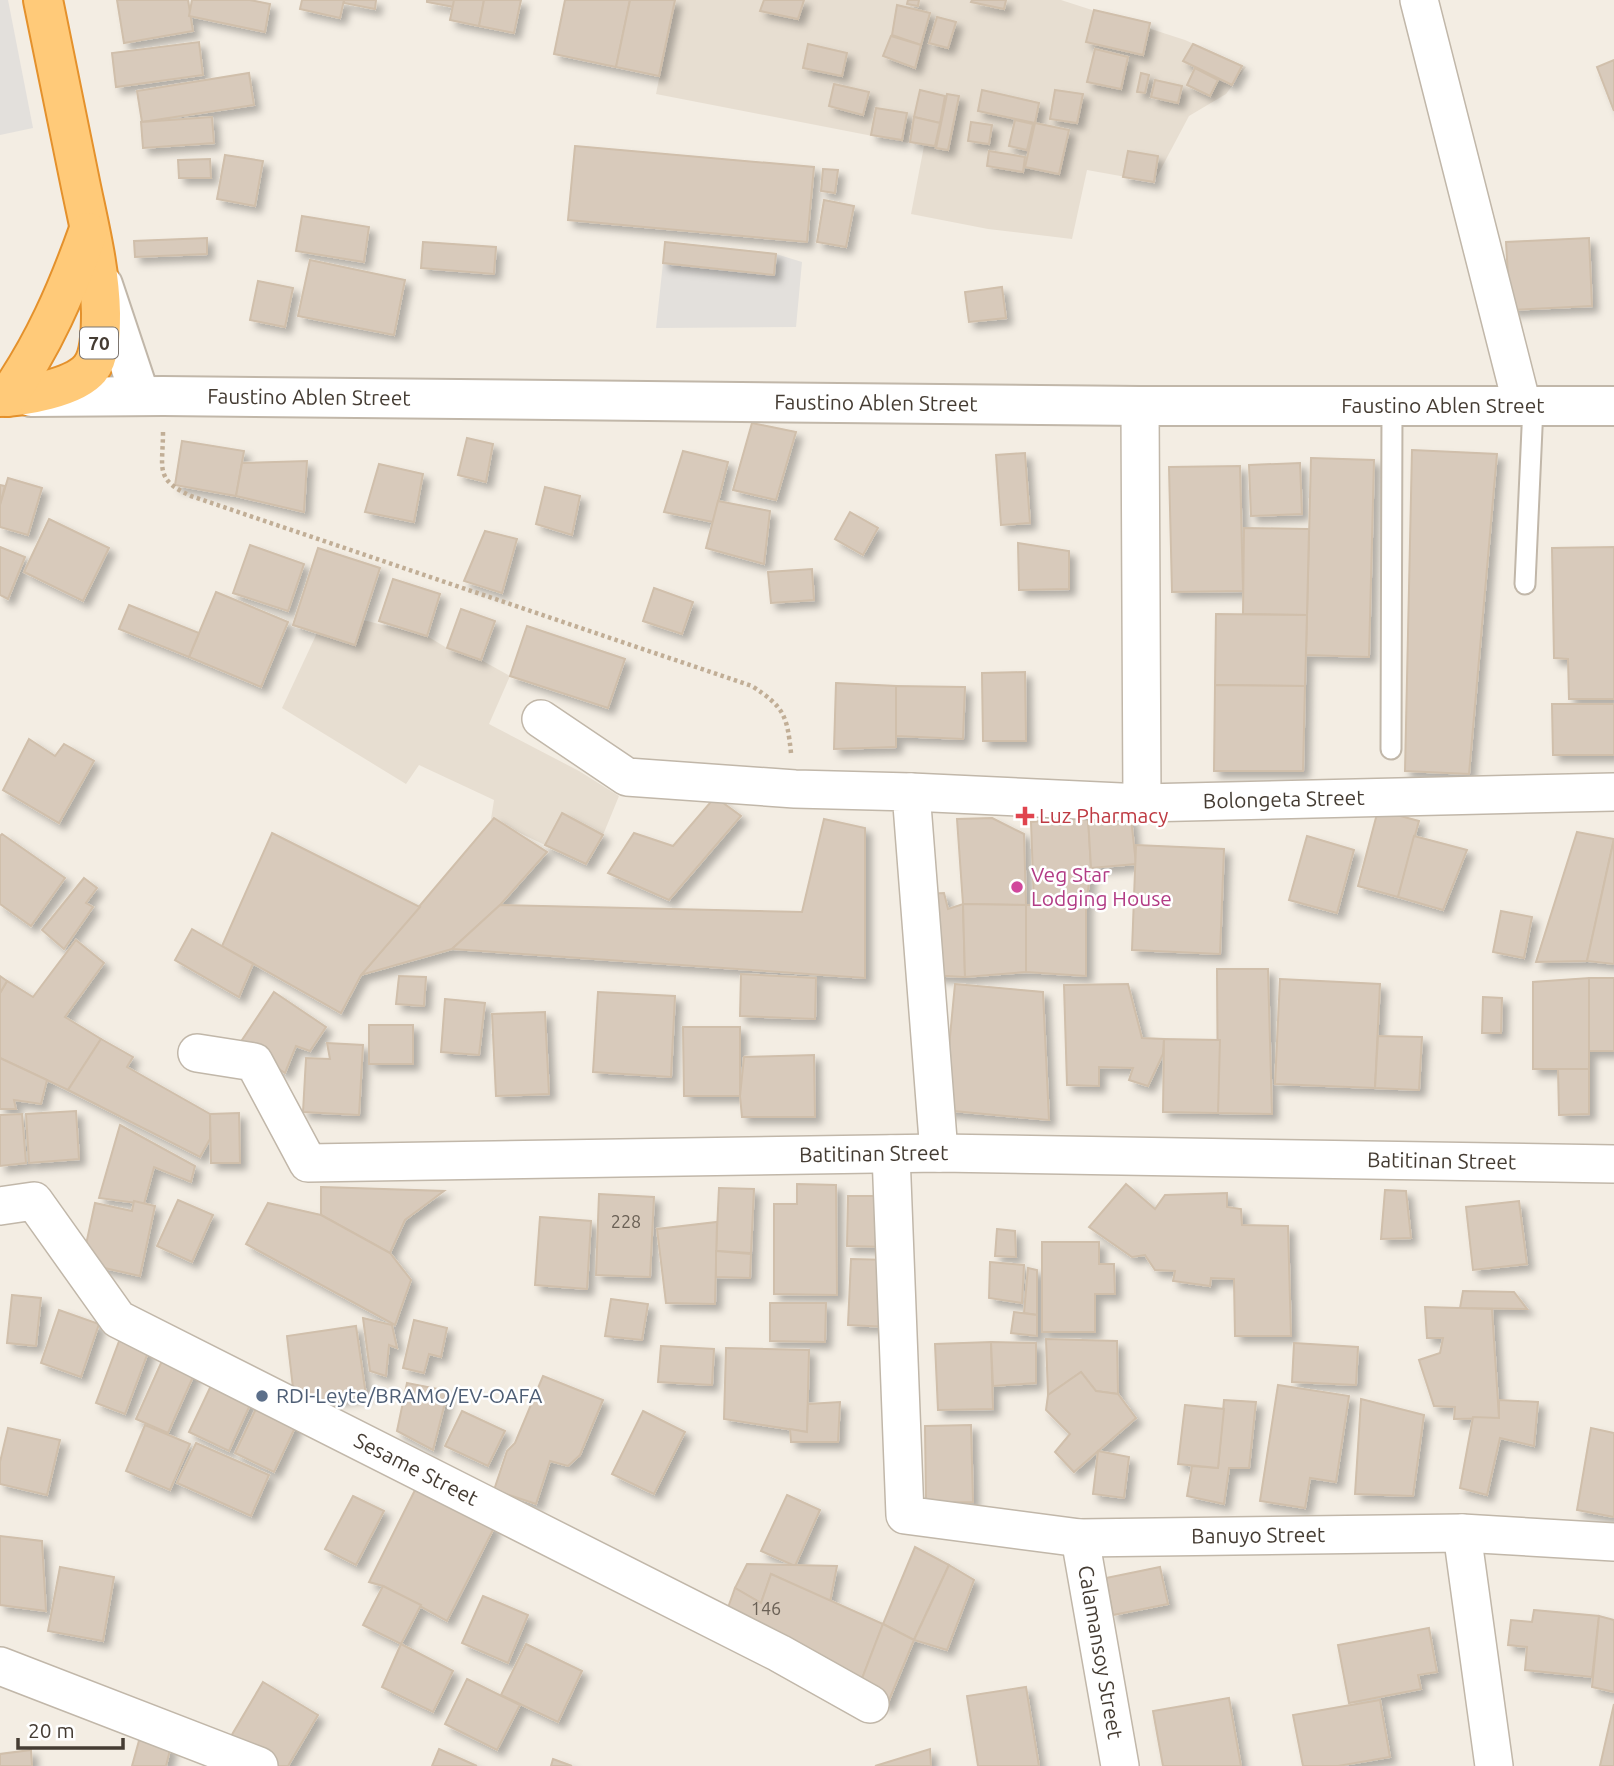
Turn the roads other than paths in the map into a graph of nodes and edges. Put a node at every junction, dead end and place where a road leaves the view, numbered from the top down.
1 (43, 0) edge
2 (1419, 0) edge
3 (93, 244) junction
4 (151, 396) junction
5 (4, 397) edge
6 (1528, 405) junction
7 (1140, 406) junction
8 (1392, 406) junction
9 (1614, 406) edge
10 (1525, 584) dead end
11 (541, 719) dead end
12 (1391, 749) dead end
13 (912, 792) junction
14 (1614, 792) edge
15 (1142, 803) junction
16 (197, 1052) dead end
17 (939, 1153) junction
18 (891, 1154) junction
19 (1614, 1164) edge
20 (0, 1206) edge
21 (1462, 1533) junction
22 (1080, 1538) junction
23 (1614, 1542) edge
24 (0, 1666) edge
25 (870, 1704) dead end
26 (259, 1766) edge
27 (1120, 1766) edge
28 (1494, 1766) edge

1 - 3 highway, 70
2 - 6 street
3 - 4 street
3 - 5 highway, 70
3 - 5 highway, 70
4 - 5 street, Faustino Ablen Street
4 - 7 street, Faustino Ablen Street
6 - 8 street, Faustino Ablen Street
6 - 9 street, Faustino Ablen Street
6 - 10 lane
7 - 8 street, Faustino Ablen Street
7 - 15 street
8 - 12 lane
11 - 13 street, Bolongeta Street
13 - 15 street, Bolongeta Street
13 - 17 street
14 - 15 street, Bolongeta Street
16 - 18 street, Batitinan Street
17 - 18 street, Batitinan Street
17 - 19 street, Batitinan Street
18 - 22 street, Banuyo Street
20 - 25 street, Sesame Street
21 - 22 street, Banuyo Street
21 - 23 street, Banuyo Street
21 - 28 street
22 - 27 street, Calamansoy Street
24 - 26 street

